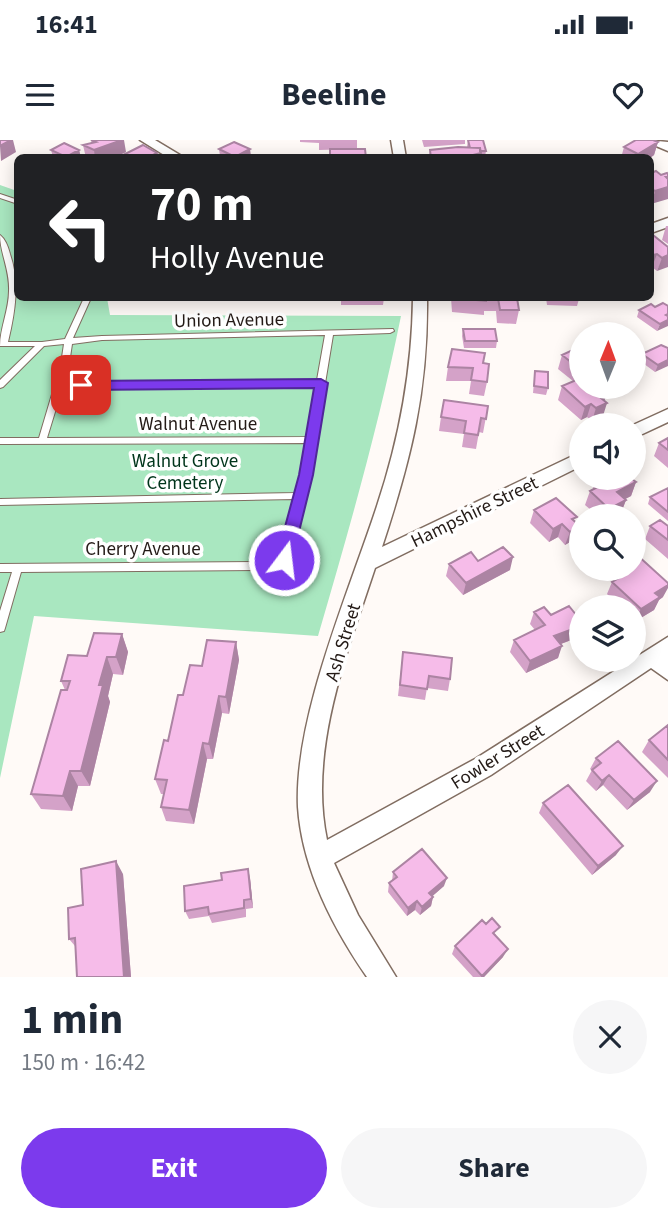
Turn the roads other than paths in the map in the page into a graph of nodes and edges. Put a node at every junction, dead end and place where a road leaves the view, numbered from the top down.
1 (146, 140) edge
2 (653, 140) edge
3 (668, 146) edge
4 (172, 154) edge
5 (0, 237) edge
6 (14, 280) edge
7 (14, 294) edge
8 (86, 301) edge
9 (420, 301) edge
10 (390, 331) dead end
11 (329, 333) junction
12 (68, 341) junction
13 (1, 344) edge
14 (42, 344) junction
15 (321, 383) junction
16 (0, 385) edge
17 (58, 386) junction
18 (668, 415) edge
19 (646, 426) edge
20 (313, 440) junction
21 (0, 441) edge
22 (42, 441) junction
23 (569, 464) edge
24 (299, 496) junction
25 (0, 502) edge
26 (368, 563) junction
27 (18, 567) junction
28 (0, 568) edge
29 (0, 628) edge
30 (663, 658) edge
31 (321, 857) junction
32 (383, 977) edge

1 - 4 street
2 - 3 street
5 - 6 lane
7 - 13 lane
8 - 12 lane
9 - 26 street, Ash Street
10 - 11 lane, Union Avenue
11 - 12 lane, Union Avenue
11 - 15 lane
12 - 14 lane, Union Avenue
12 - 17 lane
13 - 14 lane
14 - 16 lane
15 - 17 lane
15 - 20 lane
17 - 22 lane
18 - 19 street
20 - 22 lane, Walnut Avenue
20 - 24 lane
21 - 22 lane, Walnut Avenue
23 - 26 street, Hampshire Street
24 - 25 lane
24 - 27 lane, Cherry Avenue
26 - 31 street, Ash Street
27 - 28 lane, Cherry Avenue
27 - 29 lane
30 - 31 street, Fowler Street
31 - 32 street, Ash Street

